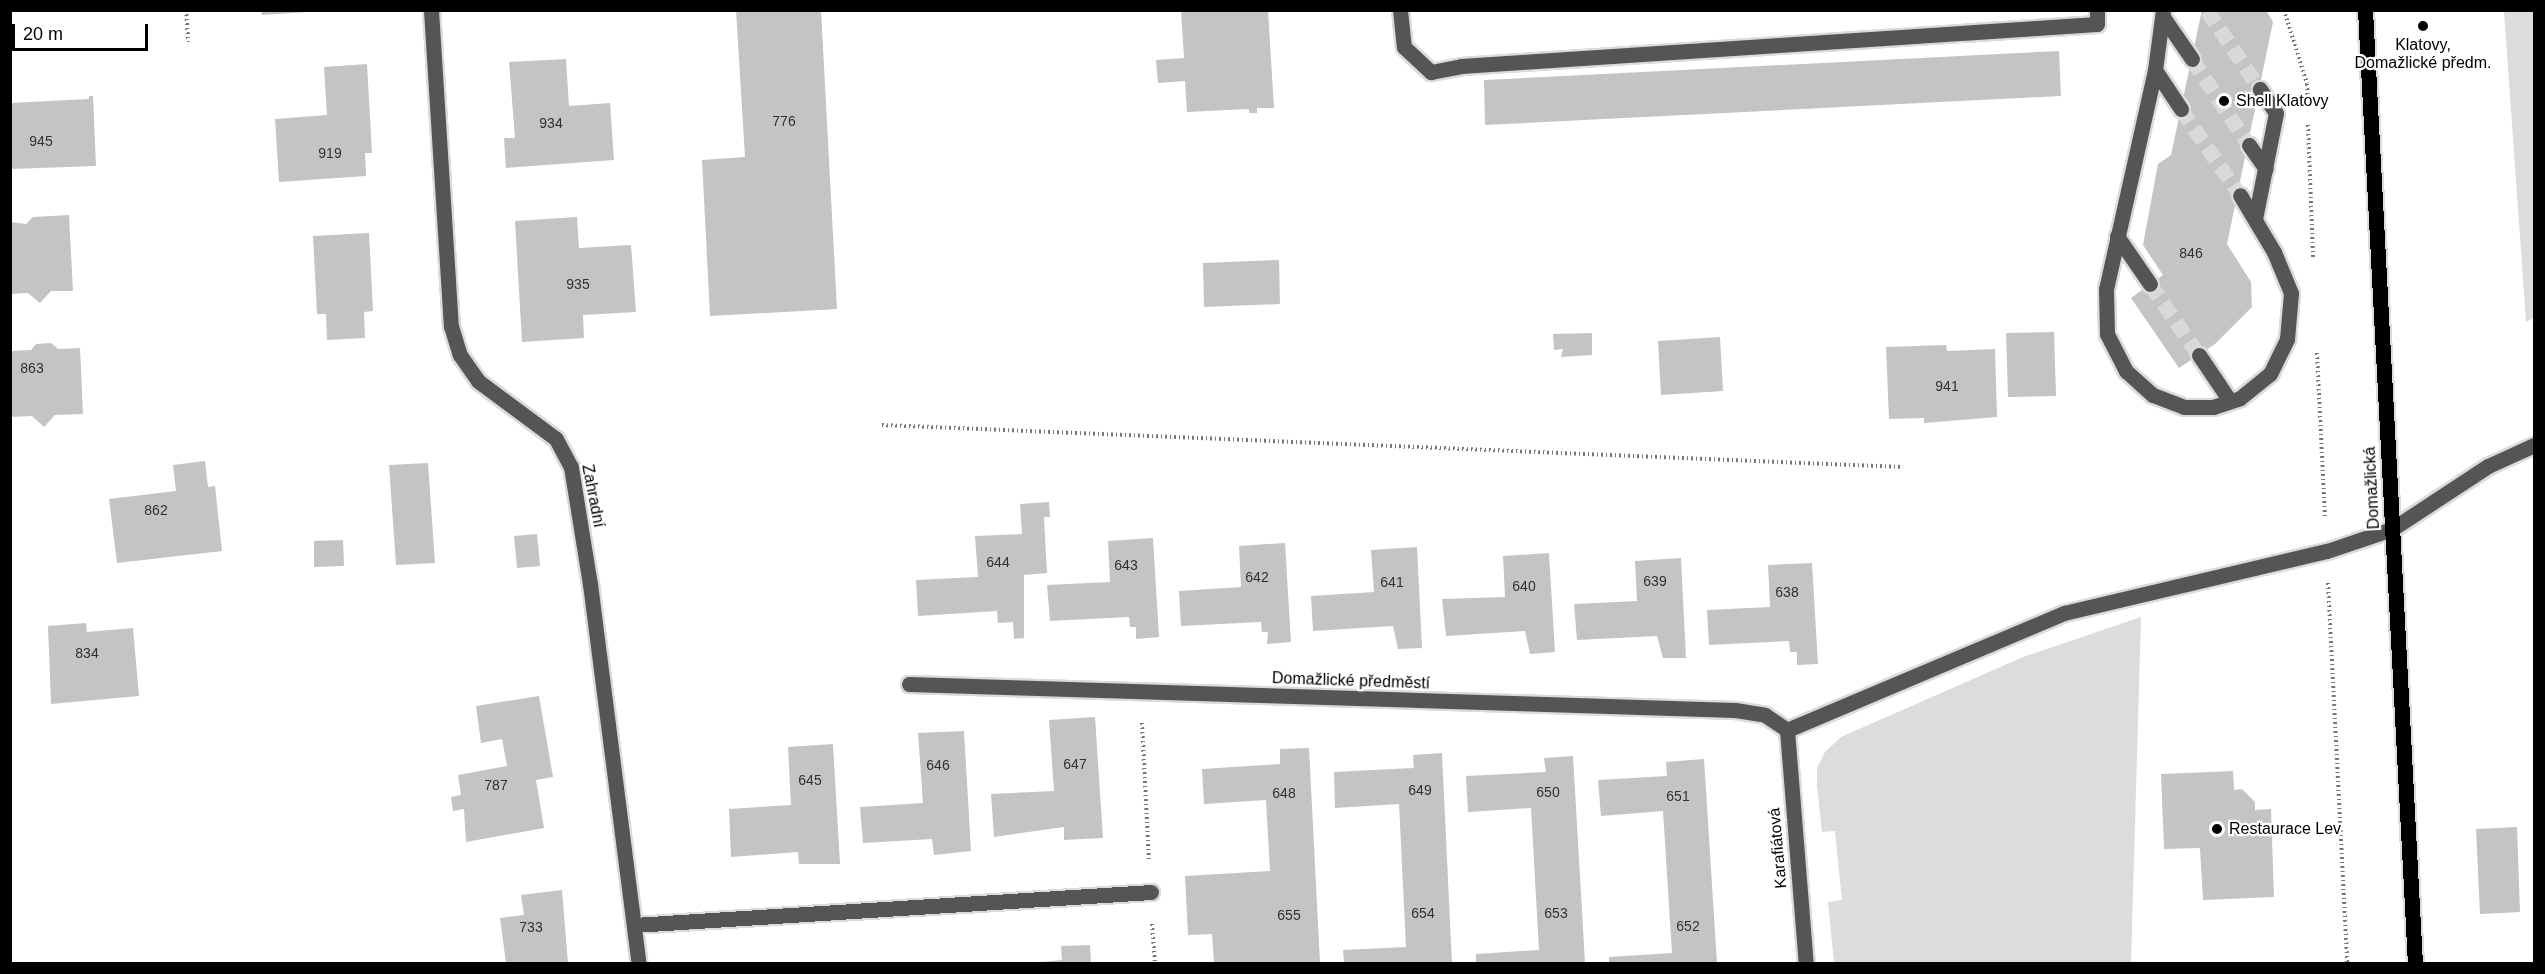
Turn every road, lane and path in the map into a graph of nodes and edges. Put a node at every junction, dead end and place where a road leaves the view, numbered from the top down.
1 (186, 10) edge
2 (430, 10) edge
3 (1400, 10) edge
4 (2097, 10) edge
5 (2284, 10) edge
6 (2365, 10) edge
7 (2163, 14) edge
8 (188, 42) dead end
9 (2192, 59) tunnel mouth
10 (2155, 70) junction
11 (2260, 89) tunnel mouth
12 (2308, 107) dead end
13 (2181, 109) tunnel mouth
14 (2308, 119) dead end
15 (2249, 145) tunnel mouth
16 (2266, 169) junction
17 (2240, 195) tunnel mouth
18 (2255, 219) junction
19 (2117, 236) junction
20 (2314, 268) dead end
21 (2150, 284) tunnel mouth
22 (2317, 350) dead end
23 (2199, 355) tunnel mouth
24 (2230, 401) junction
25 (882, 425) dead end
26 (2535, 445) edge
27 (1903, 466) dead end
28 (2392, 529) junction
29 (2327, 551) junction
30 (909, 684) dead end
31 (1140, 693) junction
32 (1787, 730) junction
33 (1151, 892) junction
34 (634, 925) junction
35 (639, 963) edge
36 (1155, 963) edge
37 (1806, 963) edge
38 (2347, 963) edge
39 (2415, 963) edge

1 - 8 path
2 - 34 street, Zahradní
3 - 4 street
5 - 12 path
6 - 28 main road, Domažlická
7 - 9 street
7 - 10 street
10 - 13 street
10 - 19 street
11 - 16 street
14 - 20 path
15 - 16 street
16 - 18 street
17 - 18 street
18 - 24 street
19 - 21 street
19 - 24 street
22 - 29 path
23 - 24 street
25 - 27 path
26 - 28 street
28 - 29 street
28 - 39 main road, Domažlická
29 - 32 street
29 - 38 path
30 - 31 street, Domažlické předměstí
31 - 32 street, Domažlické předměstí
31 - 33 path
32 - 37 street, Karafiátová
33 - 34 street
33 - 36 path
34 - 35 street, Zahradní

